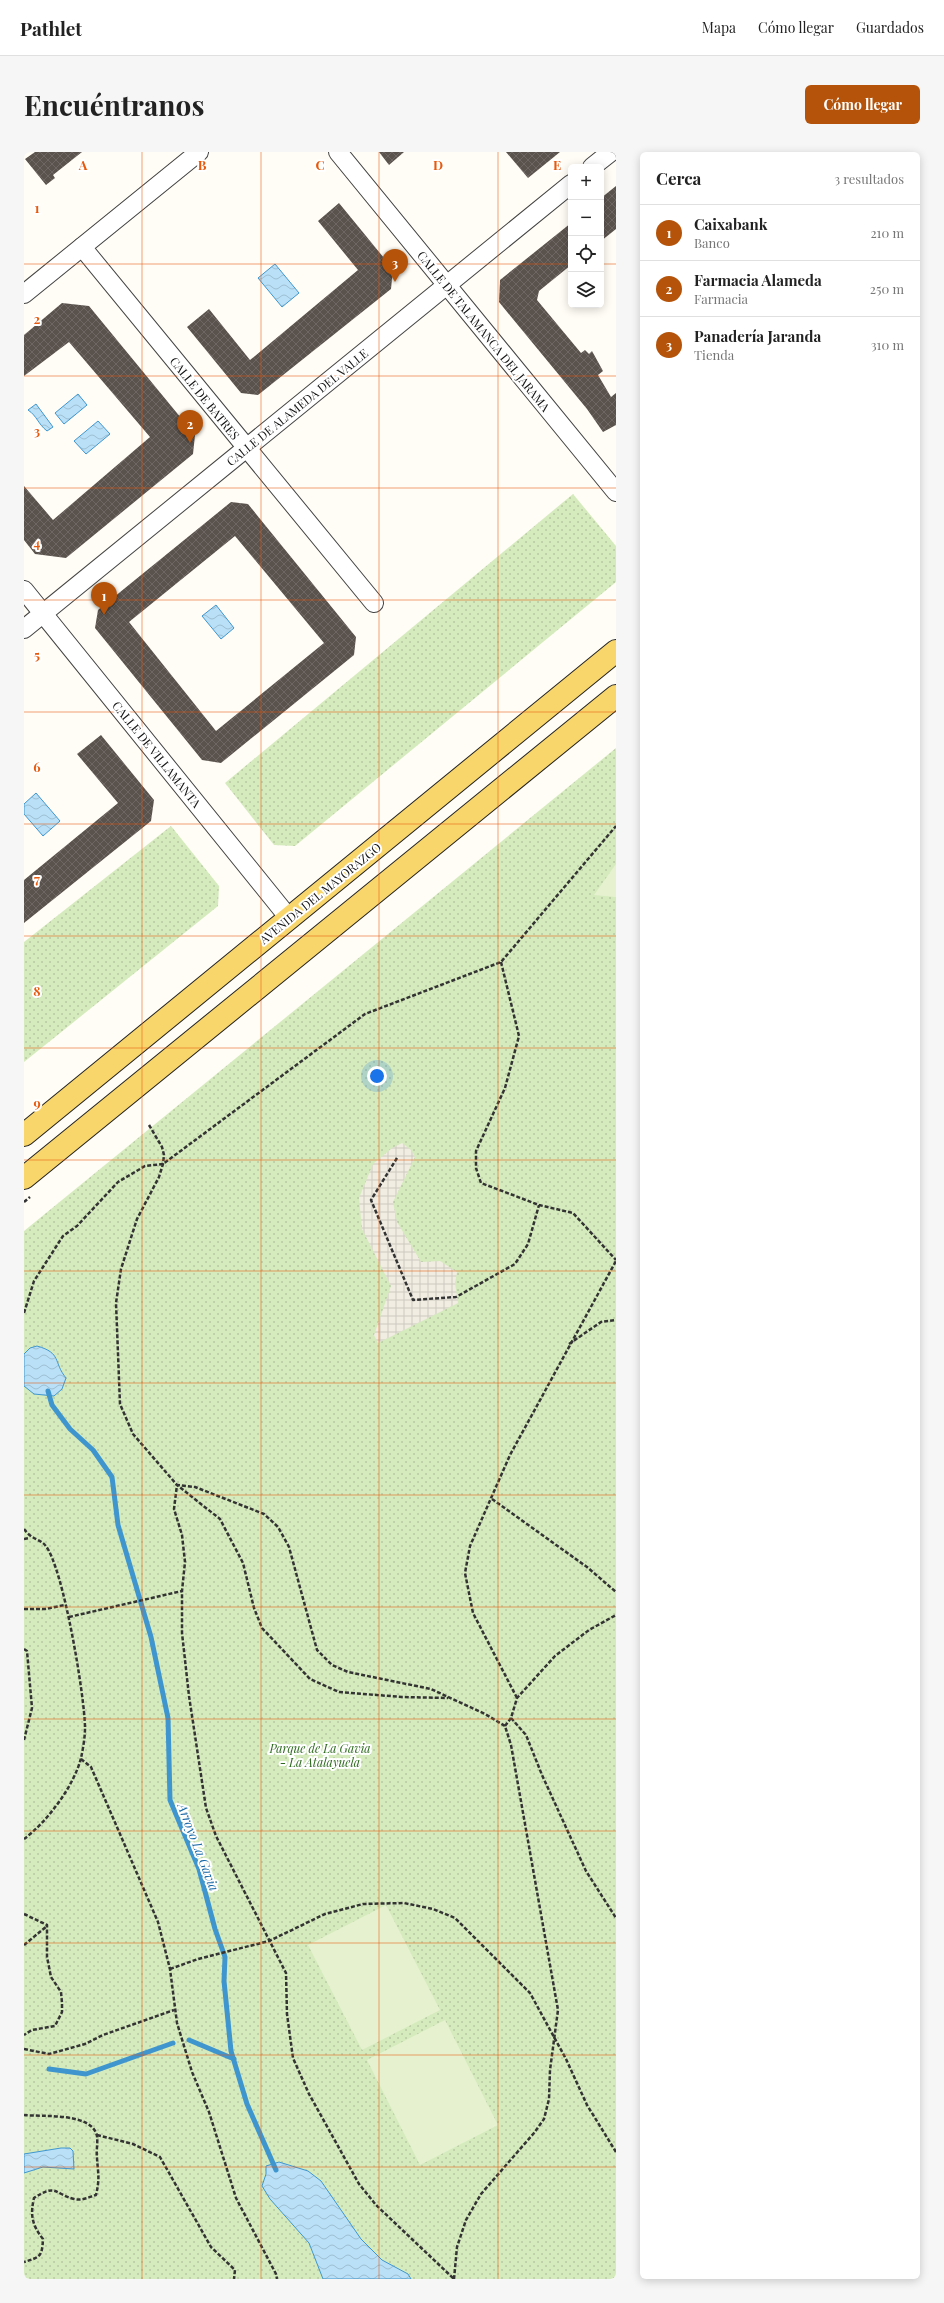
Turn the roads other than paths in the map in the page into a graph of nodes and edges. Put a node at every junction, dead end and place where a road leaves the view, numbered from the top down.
1 (198, 152) edge
2 (338, 152) edge
3 (611, 152) edge
4 (596, 164) edge
5 (568, 186) edge
6 (82, 247) junction
7 (447, 285) junction
8 (24, 294) edge
9 (247, 448) junction
10 (616, 492) edge
11 (24, 590) edge
12 (374, 603) dead end
13 (43, 614) junction
14 (24, 629) edge
15 (616, 651) edge
16 (616, 696) edge
17 (289, 918) junction
18 (24, 1135) edge
19 (24, 1178) edge

1 - 6 street
2 - 7 street, CALLE DE TALAMANCA DEL JARAMA
3 - 4 street
5 - 7 street, CALLE DE ALAMEDA DEL VALLE
6 - 8 street
6 - 9 street, CALLE DE BATRES
7 - 9 street, CALLE DE ALAMEDA DEL VALLE
7 - 10 street, CALLE DE TALAMANCA DEL JARAMA
9 - 12 street, CALLE DE BATRES
9 - 13 street, CALLE DE ALAMEDA DEL VALLE
11 - 13 street, CALLE DE VILLAMANTA
13 - 14 street, CALLE DE ALAMEDA DEL VALLE
13 - 17 street, CALLE DE VILLAMANTA
15 - 17 main road, AVENIDA DEL MAYORAZGO
16 - 19 main road
17 - 18 main road, AVENIDA DEL MAYORAZGO

